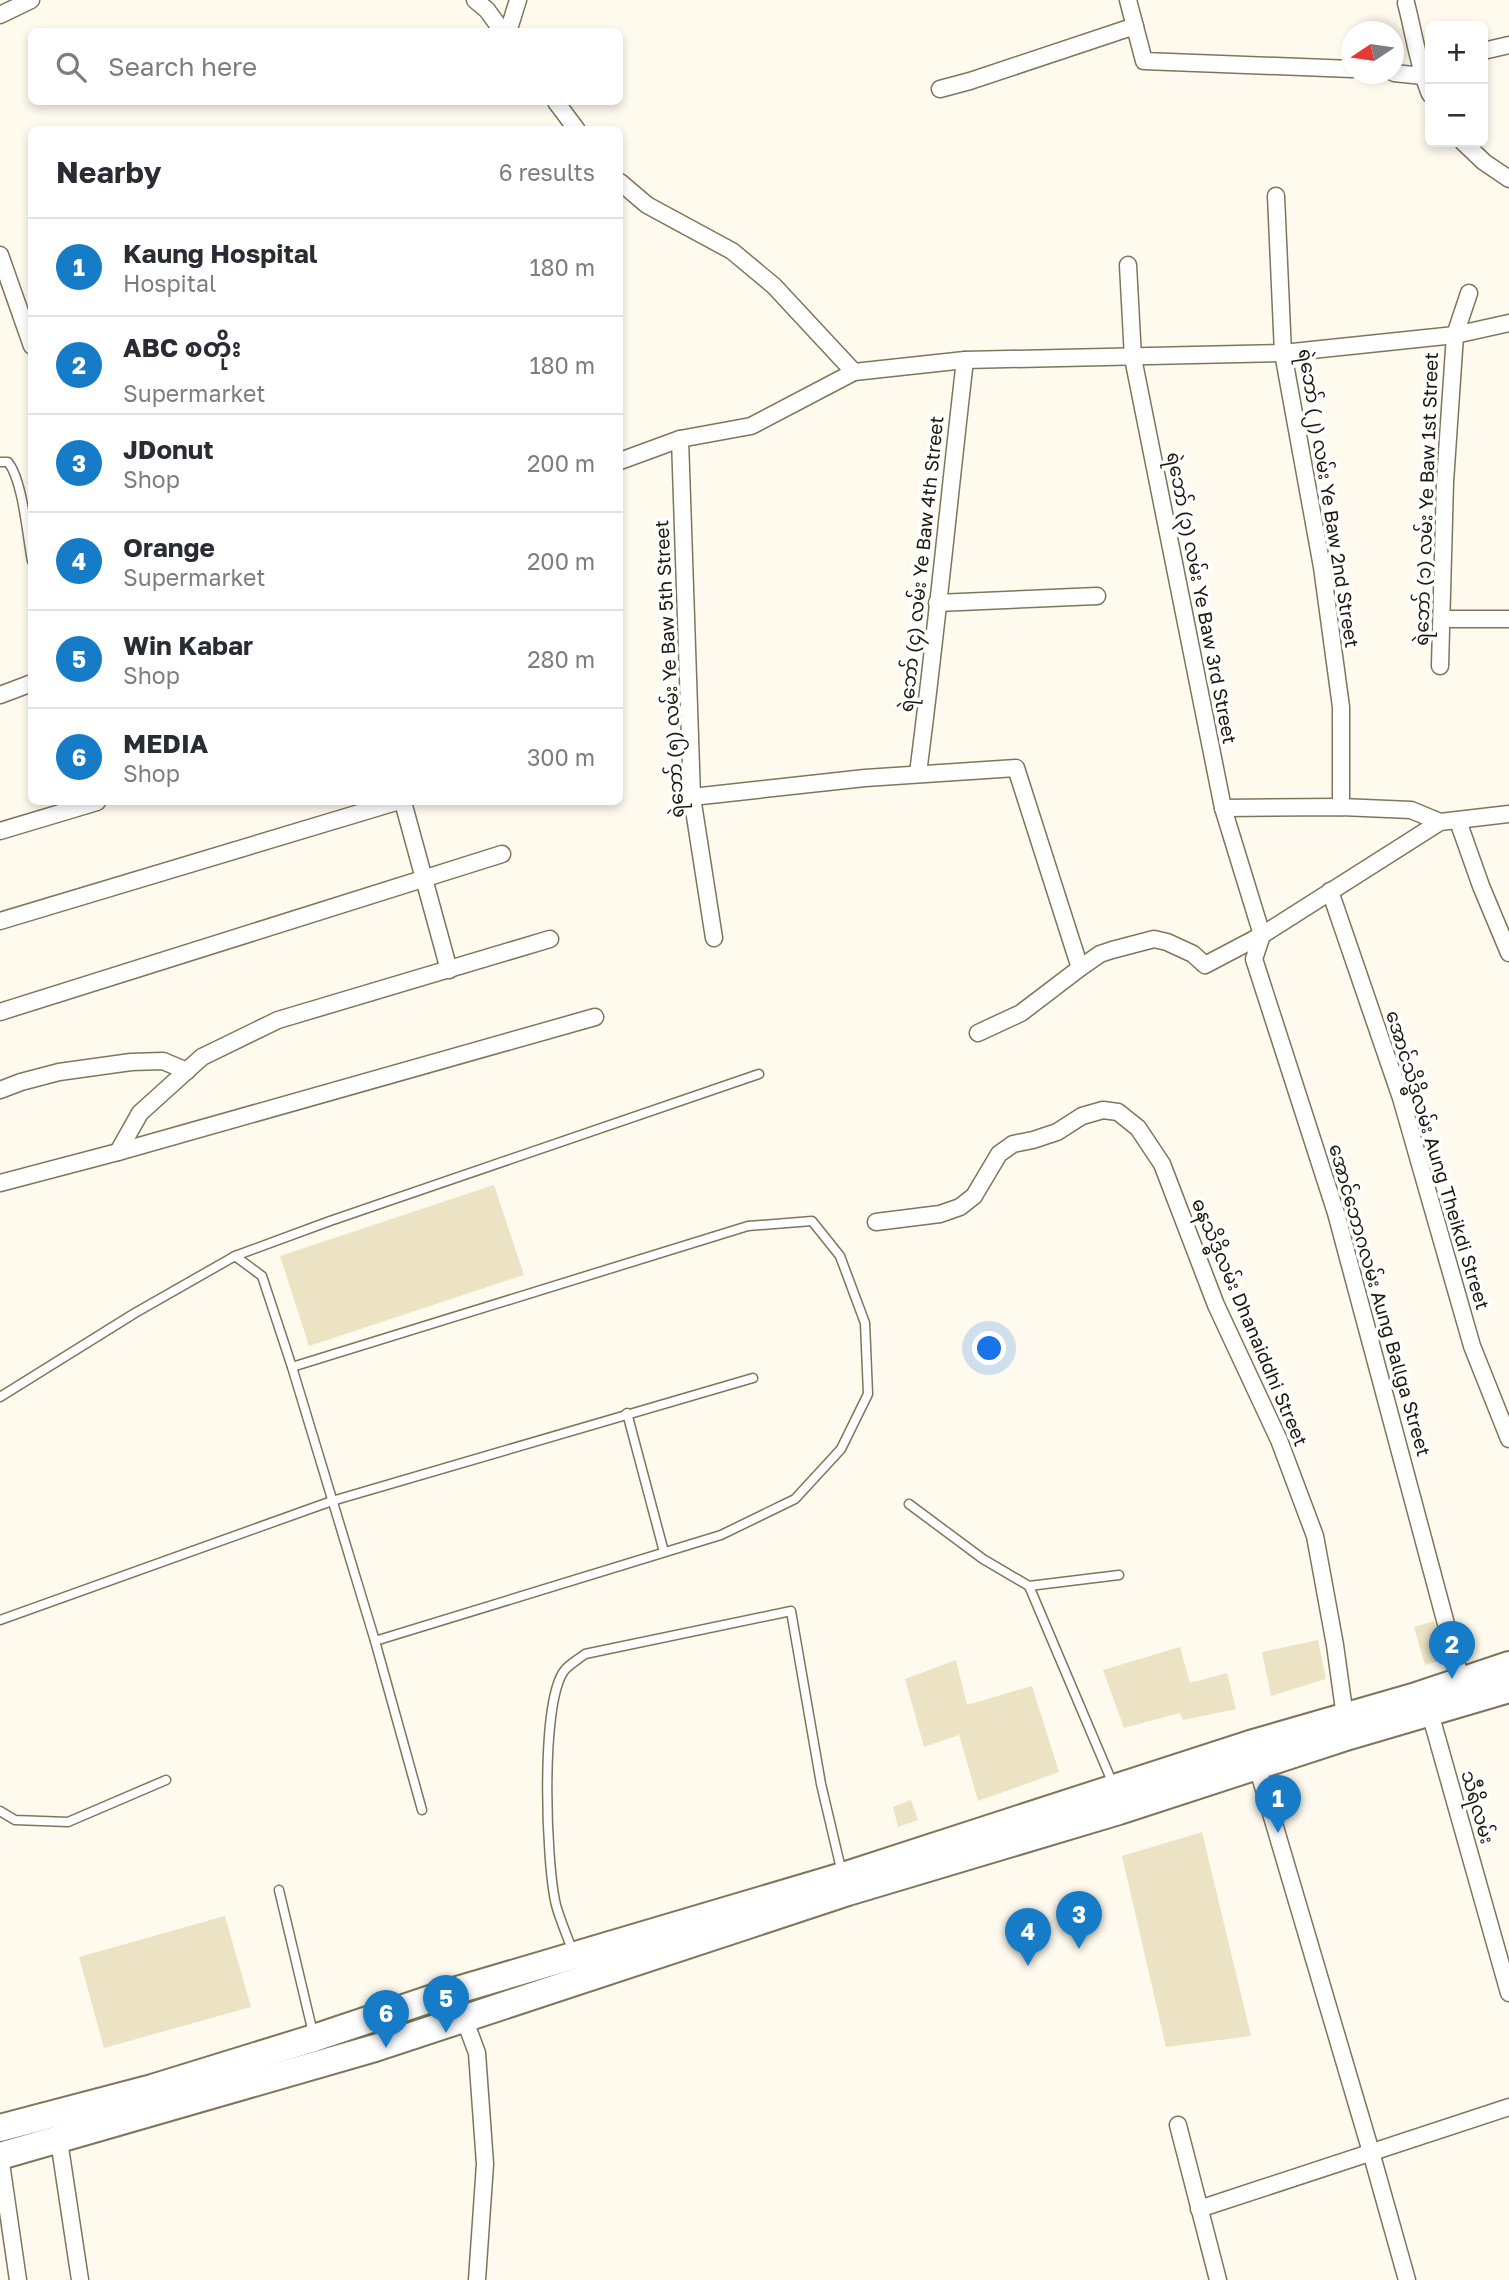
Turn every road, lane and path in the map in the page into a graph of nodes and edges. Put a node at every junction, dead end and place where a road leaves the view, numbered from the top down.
1 (30, 0) edge
2 (475, 0) edge
3 (518, 0) edge
4 (1128, 0) edge
5 (1406, 3) dead end
6 (0, 15) edge
7 (1135, 26) junction
8 (502, 28) edge
9 (508, 28) edge
10 (1509, 46) edge
11 (1488, 50) edge
12 (1425, 66) edge
13 (1341, 69) edge
14 (1404, 71) edge
15 (940, 89) dead end
16 (558, 105) edge
17 (574, 126) edge
18 (1468, 147) edge
19 (1509, 179) edge
20 (623, 185) edge
21 (1276, 196) dead end
22 (0, 255) edge
23 (1128, 265) dead end
24 (1469, 293) dead end
25 (1509, 323) edge
26 (28, 335) edge
27 (1455, 335) junction
28 (1283, 354) junction
29 (1133, 358) junction
30 (965, 360) junction
31 (854, 372) junction
32 (680, 439) junction
33 (623, 460) edge
34 (0, 461) edge
35 (28, 539) edge
36 (1097, 596) dead end
37 (937, 603) junction
38 (1442, 619) junction
39 (1509, 619) edge
40 (1440, 666) dead end
41 (28, 684) edge
42 (0, 695) edge
43 (918, 773) junction
44 (692, 797) junction
45 (87, 805) edge
46 (386, 805) edge
47 (404, 805) edge
48 (1341, 807) junction
49 (1223, 808) junction
50 (1509, 814) edge
51 (1458, 821) junction
52 (1440, 822) junction
53 (0, 831) edge
54 (502, 854) dead end
55 (425, 877) junction
56 (1330, 891) junction
57 (0, 921) edge
58 (1262, 935) junction
59 (714, 938) dead end
60 (550, 939) dead end
61 (1509, 953) edge
62 (1080, 968) junction
63 (449, 970) junction
64 (0, 1012) edge
65 (595, 1017) dead end
66 (978, 1033) dead end
67 (187, 1071) junction
68 (760, 1074) dead end
69 (0, 1090) edge
70 (118, 1153) junction
71 (0, 1183) edge
72 (876, 1222) dead end
73 (235, 1256) junction
74 (292, 1367) junction
75 (753, 1378) dead end
76 (0, 1397) edge
77 (627, 1413) junction
78 (1509, 1439) edge
79 (332, 1501) junction
80 (909, 1504) dead end
81 (664, 1552) junction
82 (1119, 1575) dead end
83 (1029, 1586) junction
84 (0, 1620) edge
85 (375, 1641) junction
86 (1509, 1665) edge
87 (1461, 1680) junction
88 (1509, 1689) edge
89 (1430, 1713) junction
90 (1345, 1717) junction
91 (1257, 1766) junction
92 (166, 1780) dead end
93 (1117, 1799) junction
94 (422, 1810) dead end
95 (0, 1811) edge
96 (843, 1875) junction
97 (279, 1890) dead end
98 (578, 1968) junction
99 (454, 1992) junction
100 (1509, 1993) edge
101 (465, 2019) junction
102 (317, 2051) junction
103 (1509, 2107) edge
104 (1178, 2125) dead end
105 (57, 2127) junction
106 (0, 2128) edge
107 (1371, 2152) junction
108 (0, 2156) edge
109 (1199, 2209) junction
110 (18, 2280) edge
111 (80, 2280) edge
112 (477, 2280) edge
113 (1218, 2280) edge
114 (1407, 2280) edge

1 - 6 street
2 - 8 street
3 - 9 street
4 - 7 street
5 - 12 street
7 - 13 street
7 - 15 street
10 - 11 street
12 - 14 street
16 - 17 street
18 - 19 street
20 - 31 street
21 - 28 street, ရဲဘော် (၂) လမ်း Ye Baw 2nd Street
22 - 26 street
23 - 29 street, ရဲဘော် (၃) လမ်း Ye Baw 3rd Street
24 - 27 street, ရဲဘော် (၁) လမ်း Ye Baw 1st Street
25 - 27 street
27 - 28 street
27 - 38 street, ရဲဘော် (၁) လမ်း Ye Baw 1st Street
28 - 29 street
28 - 48 street, ရဲဘော် (၂) လမ်း Ye Baw 2nd Street
29 - 30 street
29 - 49 street, ရဲဘော် (၃) လမ်း Ye Baw 3rd Street
30 - 31 street
30 - 37 street, ရဲဘော် (၄) လမ်း Ye Baw 4th Street
31 - 32 street
32 - 33 street
32 - 44 street, ရဲဘော် (၅) လမ်း Ye Baw 5th Street
34 - 35 lane
36 - 37 street
37 - 43 street, ရဲဘော် (၄) လမ်း Ye Baw 4th Street
38 - 39 street
38 - 40 street, ရဲဘော် (၁) လမ်း Ye Baw 1st Street
41 - 42 street
43 - 44 street
43 - 62 street
44 - 59 street, ရဲဘော် (၅) လမ်း Ye Baw 5th Street
45 - 53 street
46 - 57 street
47 - 55 street
48 - 49 street
48 - 52 street
49 - 58 street, ရဲဘော် (၃) လမ်း Ye Baw 3rd Street
50 - 51 street
51 - 52 street
51 - 61 street
52 - 56 street
54 - 55 street
55 - 63 street
55 - 64 street
56 - 58 street
56 - 78 street, အောင်သိဒ္ဓိလမ်း Aung Theikdi Street
58 - 62 street
58 - 87 street, အောင်ဘောဂလမ်း Aung Ballga Street
60 - 63 street
62 - 66 street
63 - 67 street
65 - 70 street
67 - 69 street
67 - 70 street
68 - 73 lane
70 - 71 street
72 - 90 street, ဓနသိဒ္ဓိလမ်း Dhanaiddhi Street
73 - 74 lane
73 - 76 lane
74 - 79 lane
74 - 81 lane
75 - 77 lane
77 - 79 lane
77 - 81 lane
79 - 84 lane
79 - 85 lane
80 - 83 lane
81 - 85 lane
82 - 83 lane
83 - 93 lane
85 - 94 lane
86 - 87 main road
87 - 90 main road
88 - 89 main road
89 - 91 main road
89 - 100 street, သီရိလမ်း
90 - 93 main road
91 - 93 main road
91 - 107 street
92 - 95 lane
93 - 96 main road
93 - 98 main road
96 - 98 main road
96 - 98 lane
97 - 102 lane
98 - 99 main road
98 - 101 main road
99 - 101 street
99 - 102 main road
101 - 102 main road
101 - 112 street
102 - 105 main road
103 - 107 street
104 - 109 street
105 - 106 main road
105 - 108 main road
105 - 111 street
107 - 109 street
107 - 114 street
108 - 110 street
109 - 113 street

